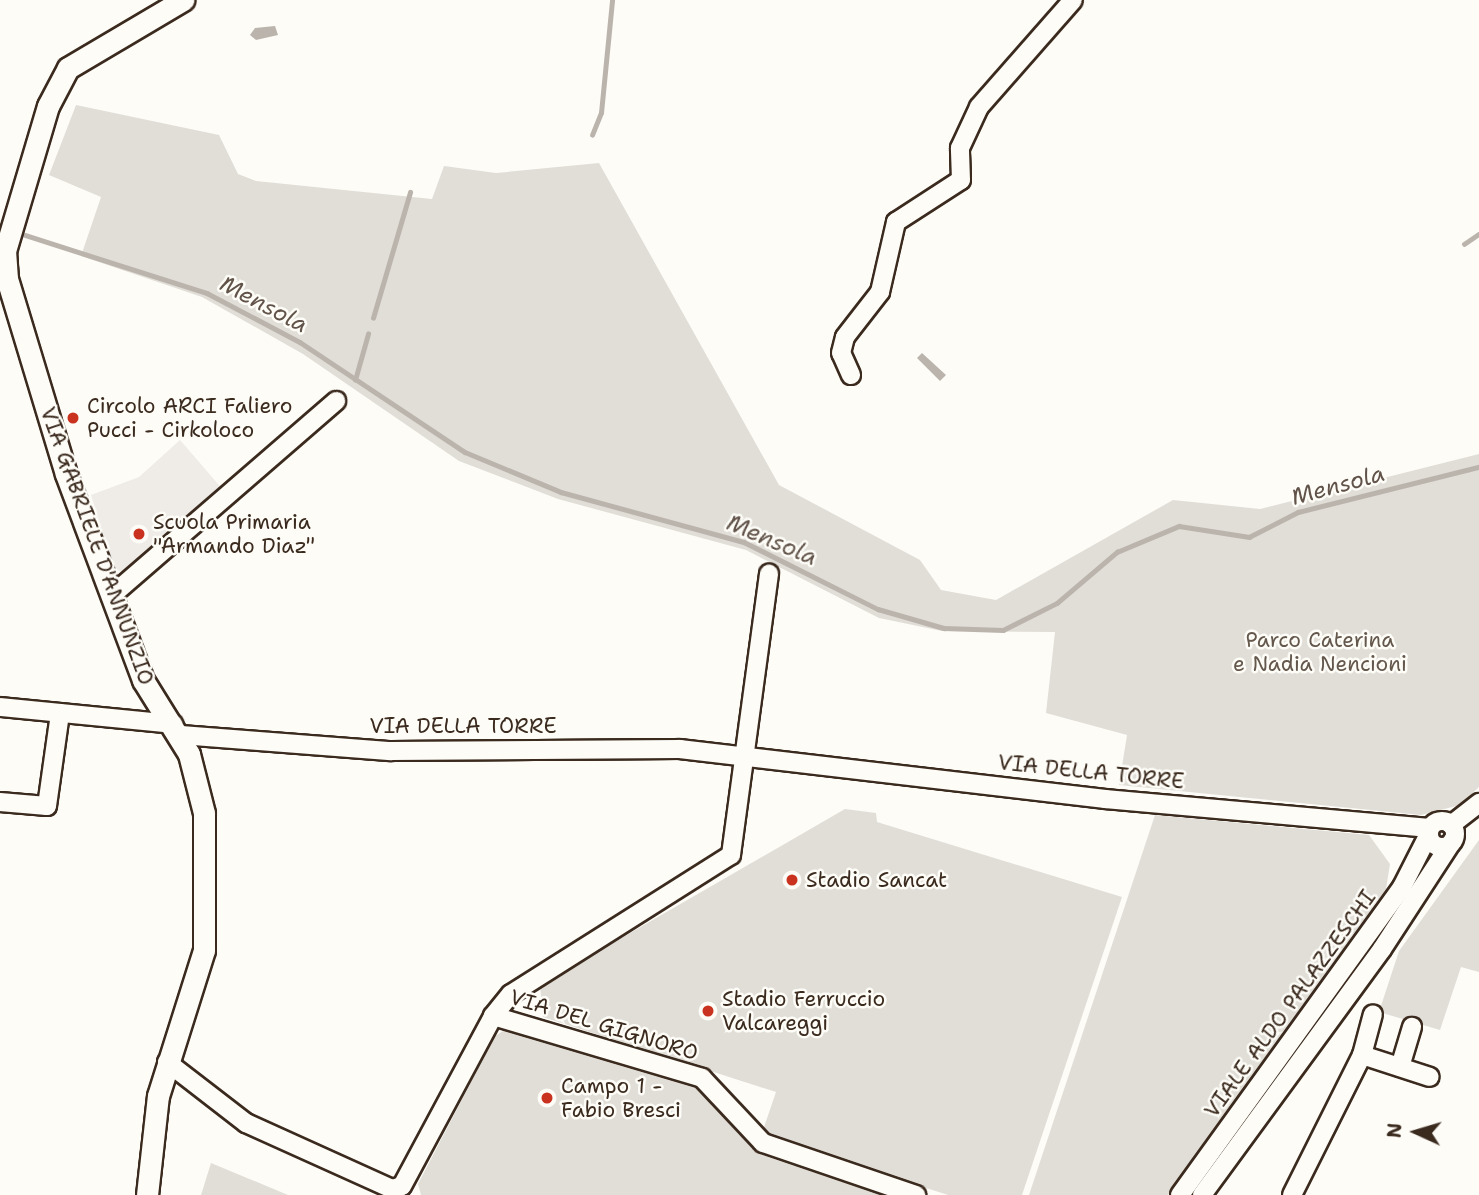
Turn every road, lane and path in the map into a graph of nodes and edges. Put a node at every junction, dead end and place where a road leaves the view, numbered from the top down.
1 (183, 0) edge
2 (1073, 0) edge
3 (9, 216) edge
4 (851, 375) dead end
5 (336, 401) dead end
6 (769, 574) dead end
7 (111, 596) junction
8 (0, 707) edge
9 (60, 713) junction
10 (177, 730) junction
11 (746, 761) junction
12 (0, 802) edge
13 (1479, 803) edge
14 (1430, 831) junction
15 (1452, 833) junction
16 (1373, 1014) dead end
17 (493, 1016) junction
18 (1412, 1027) dead end
19 (1362, 1055) junction
20 (167, 1062) junction
21 (1400, 1067) junction
22 (1430, 1077) dead end
23 (147, 1195) edge
24 (916, 1195) edge
25 (1180, 1195) edge
26 (1202, 1195) edge
27 (1292, 1195) edge

1 - 3 street, VIA GABRIELE D'ANNUNZIO
2 - 4 street
3 - 7 street, VIA GABRIELE D'ANNUNZIO
5 - 7 street
6 - 11 street
7 - 10 street, VIA GABRIELE D'ANNUNZIO
8 - 9 street, VIA DELLA TORRE
9 - 10 street, VIA DELLA TORRE
9 - 12 street
10 - 11 street, VIA DELLA TORRE
10 - 20 street, VIA GABRIELE D'ANNUNZIO
11 - 14 street, VIA DELLA TORRE
11 - 17 street, VIA DEL GIGNORO
13 - 15 street
14 - 15 street
14 - 25 street, VIALE ALDO PALAZZESCHI
15 - 26 street, VIALE ALDO PALAZZESCHI
16 - 19 street
17 - 20 street, VIA DEL GIGNORO
17 - 24 street, VIA DEL GIGNORO
18 - 21 street
19 - 21 street
19 - 27 street
20 - 23 street, VIA GABRIELE D'ANNUNZIO
21 - 22 street

